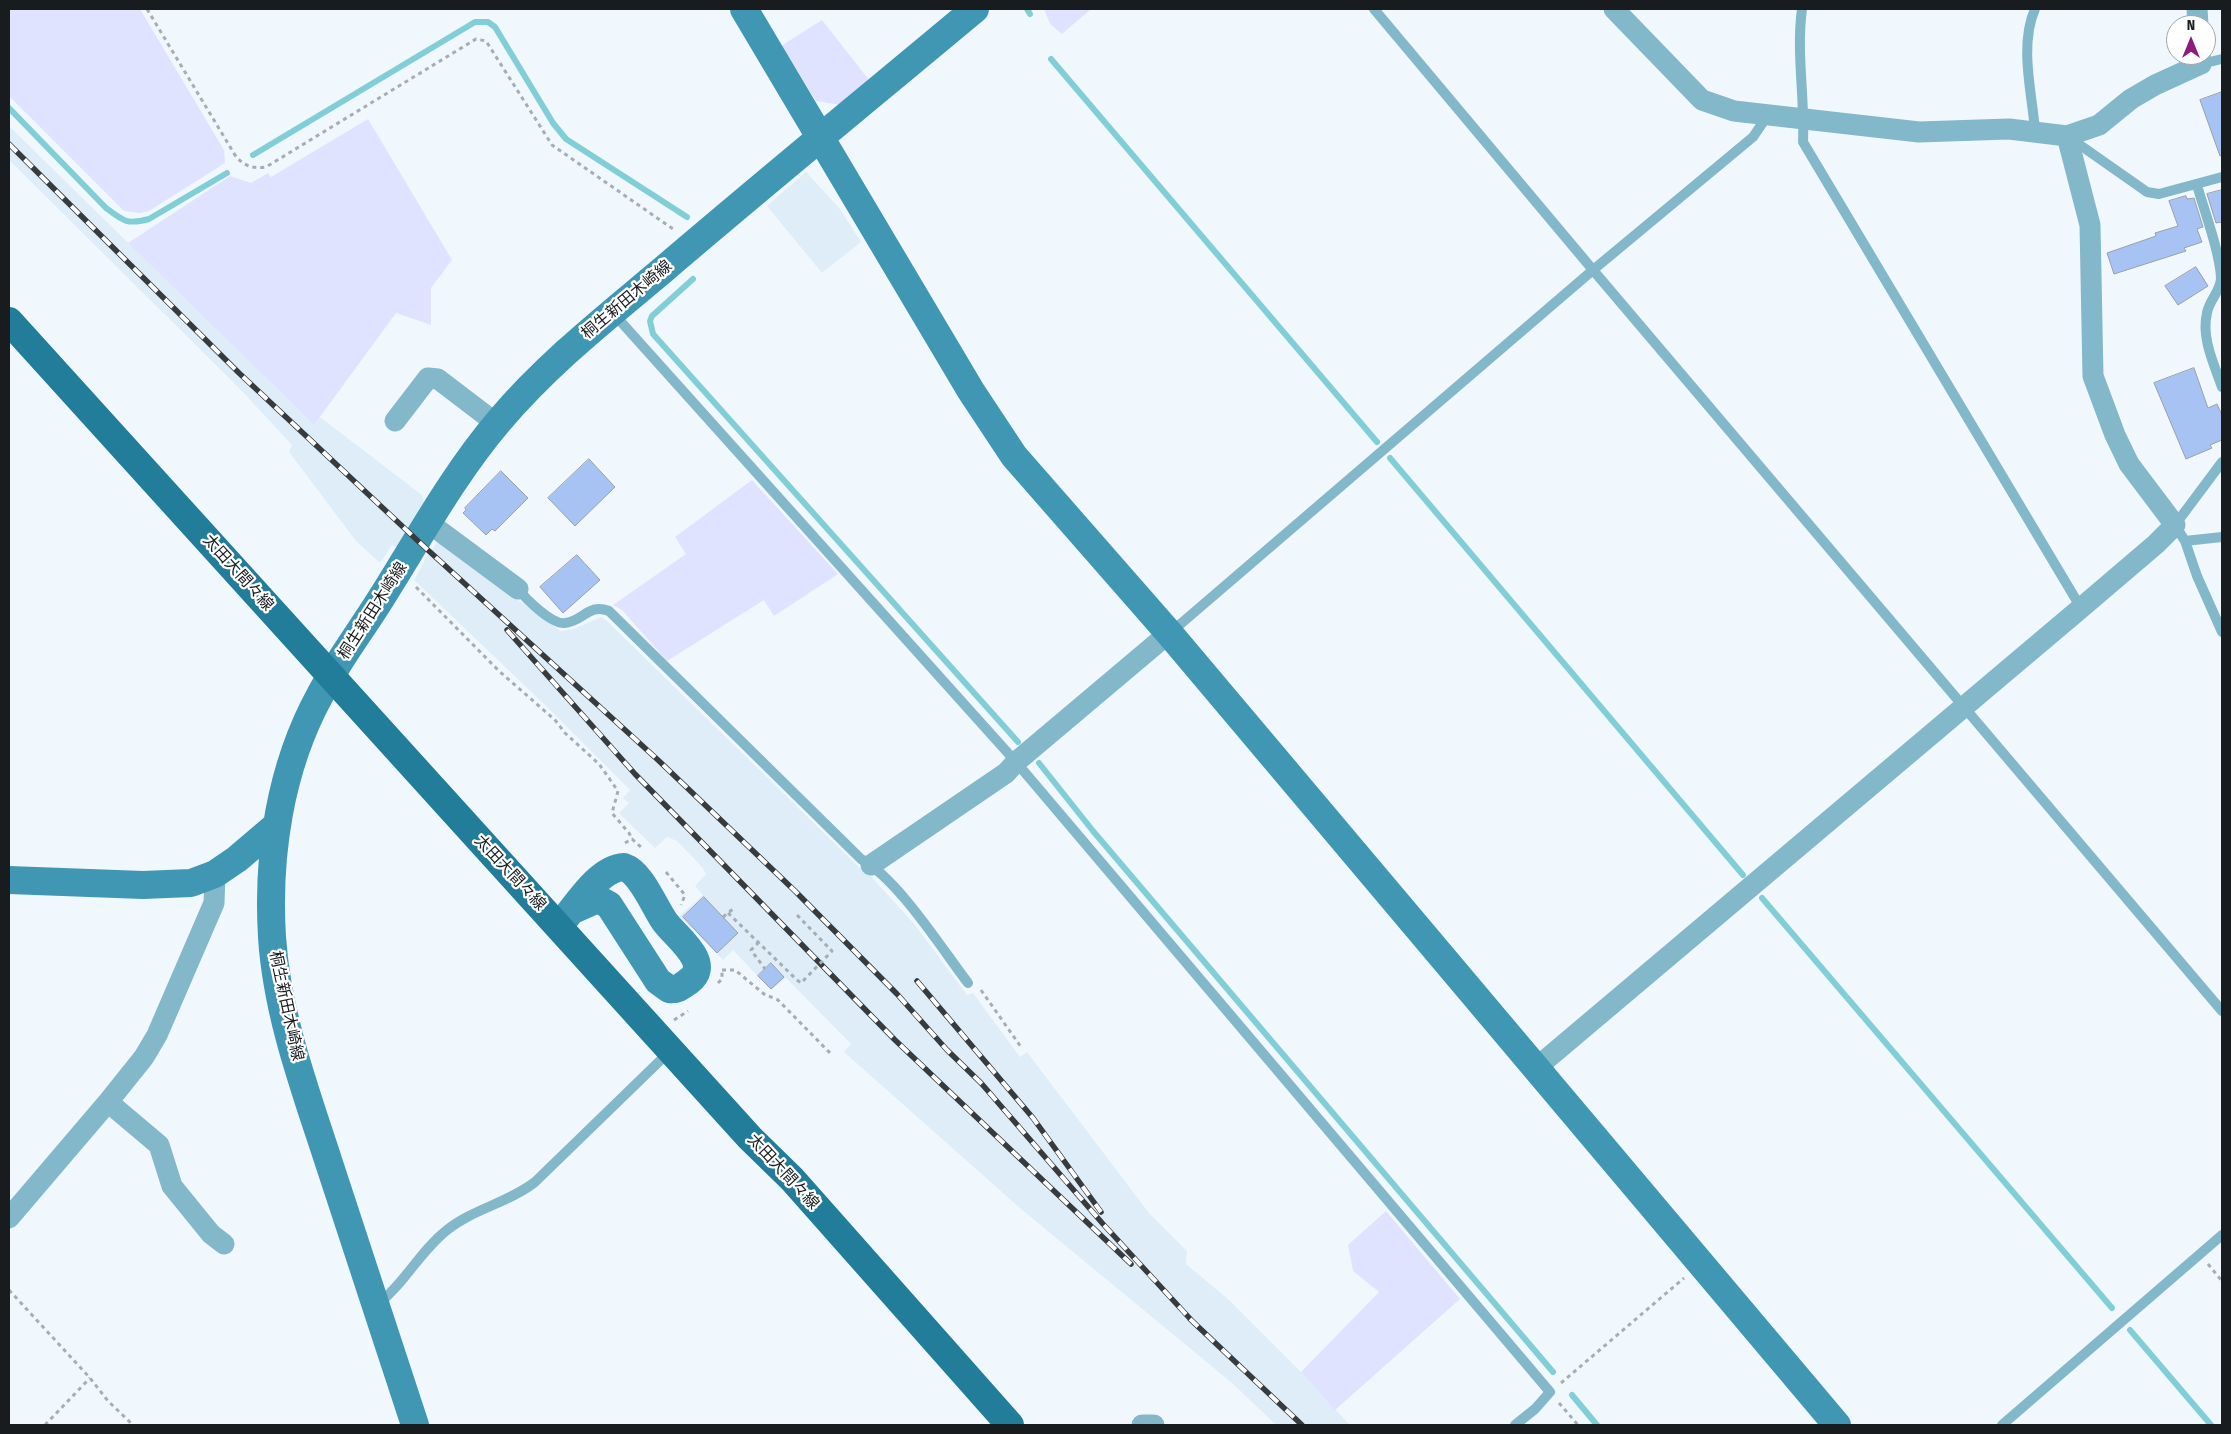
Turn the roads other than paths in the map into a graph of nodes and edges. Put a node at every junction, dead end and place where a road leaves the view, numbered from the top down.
1 (744, 9) edge
2 (976, 9) edge
3 (1374, 9) edge
4 (1614, 9) edge
5 (1802, 9) edge
6 (2035, 9) edge
7 (2190, 65) edge
8 (1768, 115) junction
9 (1804, 117) junction
10 (2035, 130) junction
11 (2067, 136) junction
12 (822, 137) junction
13 (2222, 177) edge
14 (2197, 185) junction
15 (1593, 270) junction
16 (612, 313) junction
17 (9, 321) edge
18 (2222, 387) edge
19 (395, 421) dead end
20 (497, 424) junction
21 (2222, 462) edge
22 (429, 523) junction
23 (2180, 533) junction
24 (2222, 537) edge
25 (518, 589) joint
26 (2081, 608) junction
27 (2222, 632) edge
28 (1170, 634) junction
29 (331, 676) junction
30 (1963, 707) junction
31 (1016, 762) junction
32 (276, 825) junction
33 (872, 865) junction
34 (216, 874) junction
35 (9, 880) edge
36 (566, 918) junction
37 (968, 984) road end
38 (2222, 1011) edge
39 (670, 1050) junction
40 (1536, 1068) junction
41 (108, 1102) junction
42 (9, 1218) edge
43 (2222, 1235) edge
44 (224, 1244) dead end
45 (376, 1305) junction
46 (415, 1425) edge
47 (1010, 1425) edge
48 (1142, 1425) edge
49 (1154, 1425) edge
50 (1515, 1425) edge
51 (1837, 1425) edge
52 (2002, 1425) edge

1 - 12 street
2 - 12 street, 桐生新田木崎線
3 - 15 lane
4 - 8 street
5 - 9 lane
6 - 10 lane
7 - 11 street
8 - 9 street
8 - 15 lane
9 - 10 street
9 - 26 lane
10 - 11 street
11 - 14 lane
11 - 23 street
12 - 16 street, 桐生新田木崎線
12 - 28 street
13 - 14 lane
14 - 18 lane
15 - 28 lane
15 - 30 lane
16 - 20 street, 桐生新田木崎線
16 - 31 lane
17 - 29 main road, 太田大間々線
19 - 20 street
20 - 22 street, 桐生新田木崎線
21 - 23 lane
22 - 25 street
22 - 29 street, 桐生新田木崎線
23 - 24 lane
23 - 26 street
23 - 27 lane
25 - 33 lane
26 - 30 street
28 - 31 street
28 - 40 street
29 - 32 street, 桐生新田木崎線
29 - 36 main road, 太田大間々線
30 - 38 lane
30 - 40 street
31 - 33 street
31 - 50 lane
32 - 34 street
32 - 45 street, 桐生新田木崎線
33 - 37 lane
34 - 35 street
34 - 41 street
36 - 36 street
36 - 39 main road, 太田大間々線
39 - 45 lane
39 - 47 main road, 太田大間々線
40 - 51 street
41 - 42 street
41 - 44 street
43 - 52 lane
45 - 46 street, 桐生新田木崎線
48 - 49 street

